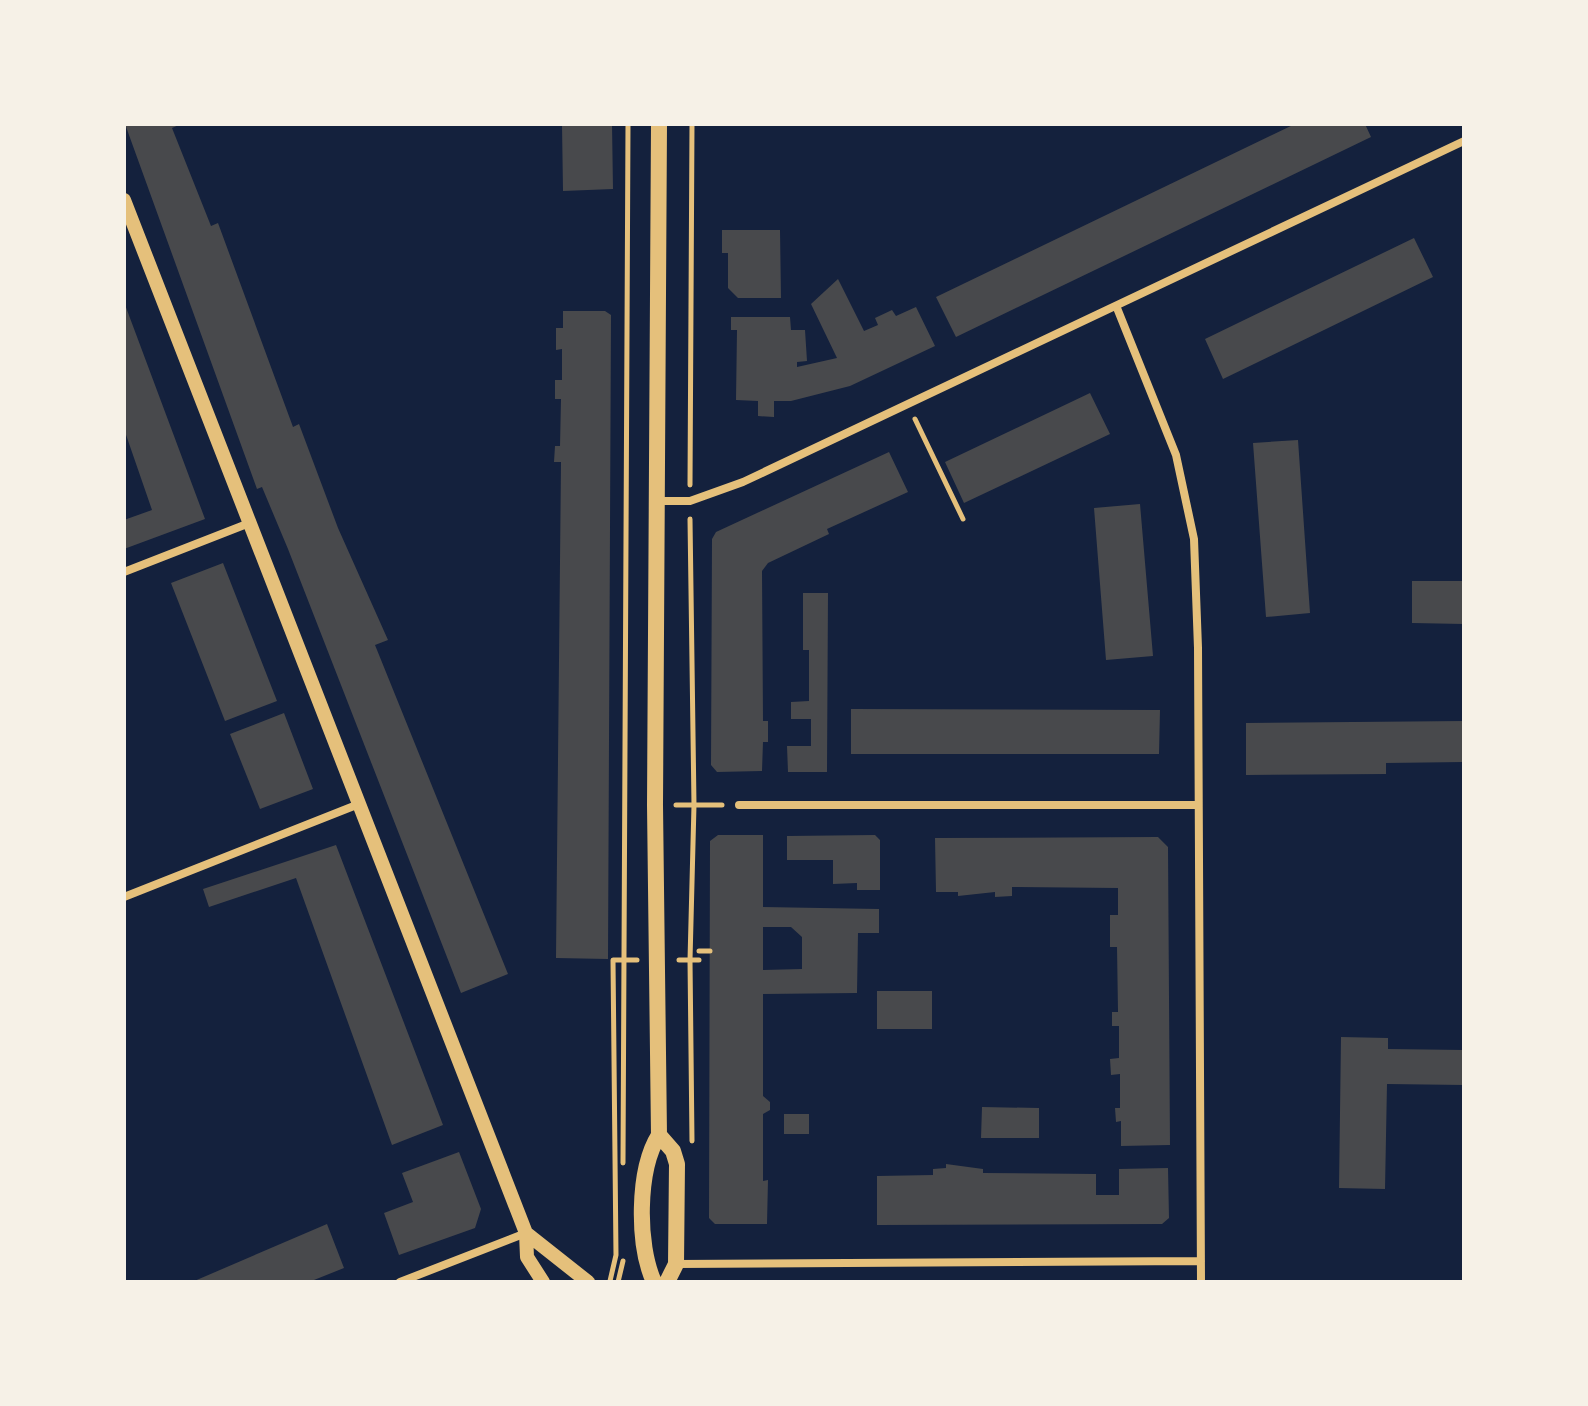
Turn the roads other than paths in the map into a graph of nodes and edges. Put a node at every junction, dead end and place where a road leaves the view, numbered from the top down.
1 (659, 124) edge
2 (1464, 141) edge
3 (124, 200) edge
4 (1117, 308) junction
5 (657, 501) junction
6 (252, 522) junction
7 (124, 572) edge
8 (359, 804) junction
9 (739, 805) road end
10 (1198, 805) junction
11 (124, 897) edge
12 (659, 1135) junction
13 (526, 1233) junction
14 (1201, 1261) junction
15 (676, 1264) junction
16 (400, 1282) edge
17 (543, 1282) edge
18 (588, 1282) edge
19 (654, 1282) edge
20 (667, 1282) edge
21 (1201, 1282) edge

1 - 5 main road
2 - 4 street
3 - 6 street
4 - 5 street
4 - 10 street
5 - 12 main road
6 - 7 street
6 - 8 street
8 - 11 street
8 - 13 street
9 - 10 street
10 - 14 street
12 - 15 main road
12 - 19 main road
13 - 16 street
13 - 17 street
13 - 18 street
14 - 15 street
14 - 21 street
15 - 20 main road

